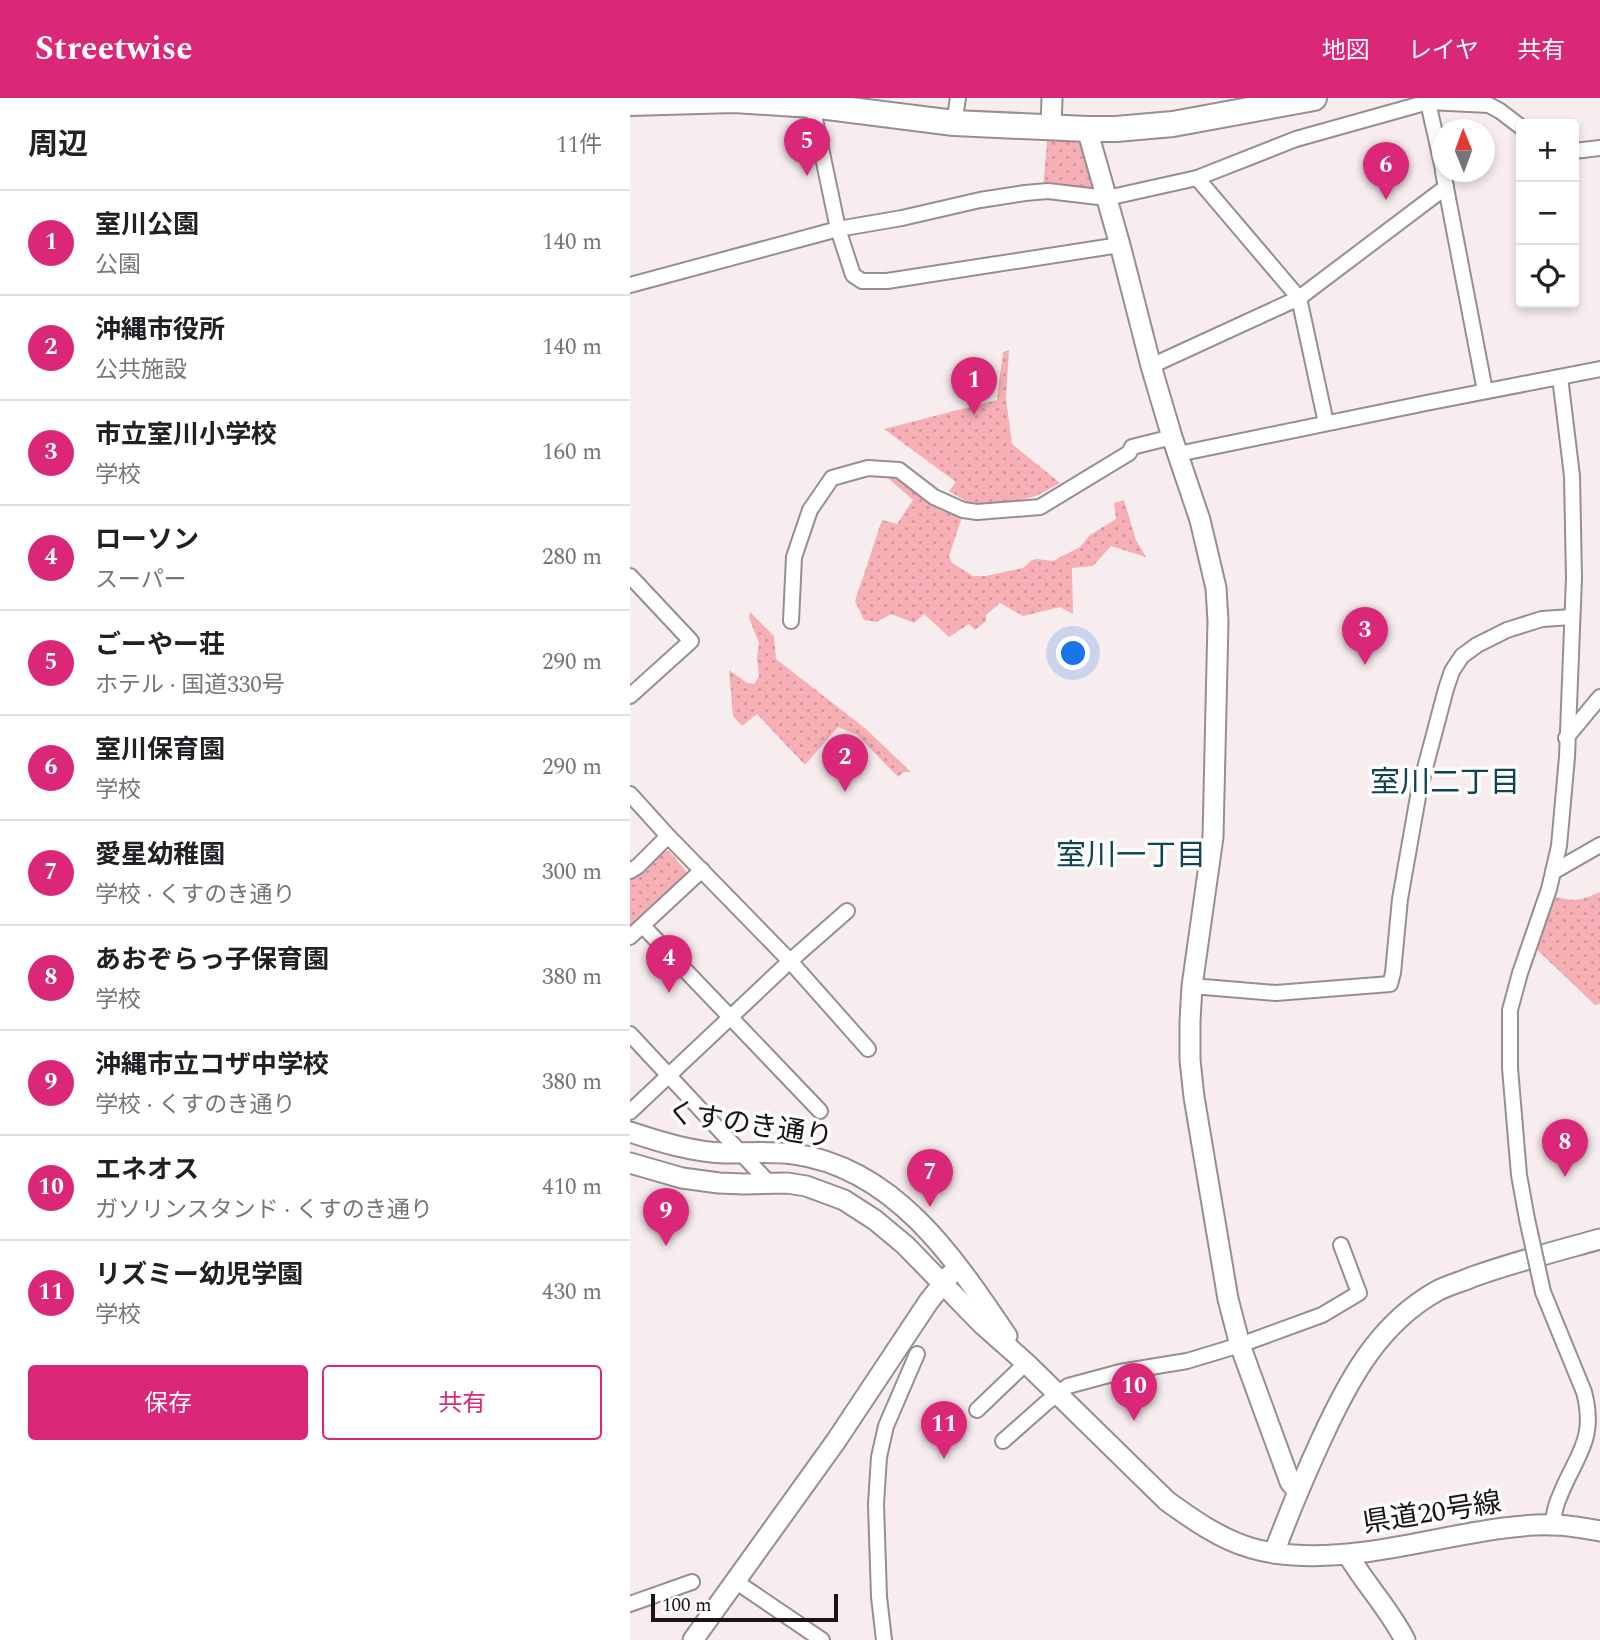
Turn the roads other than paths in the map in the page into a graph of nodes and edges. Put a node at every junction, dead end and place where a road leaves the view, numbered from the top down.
1 (958, 98) edge
2 (1052, 98) edge
3 (1314, 98) edge
4 (676, 99) edge
5 (734, 99) edge
6 (1428, 100) edge
7 (630, 103) edge
8 (812, 105) junction
9 (1432, 119) edge
10 (954, 123) junction
11 (1516, 123) edge
12 (1051, 129) junction
13 (1087, 129) junction
14 (1600, 148) edge
15 (1579, 150) edge
16 (1197, 178) junction
17 (1446, 182) edge
18 (1447, 187) junction
19 (1107, 198) junction
20 (838, 229) junction
21 (1120, 245) junction
22 (630, 285) edge
23 (1299, 298) junction
24 (1151, 366) junction
25 (1600, 369) edge
26 (1560, 377) junction
27 (1485, 391) junction
28 (1326, 423) junction
29 (1175, 446) junction
30 (630, 576) edge
31 (1572, 617) junction
32 (791, 621) dead end
33 (632, 690) edge
34 (1600, 697) edge
35 (1566, 738) junction
36 (630, 794) edge
37 (668, 836) junction
38 (1600, 845) edge
39 (702, 870) junction
40 (630, 871) edge
41 (1553, 872) junction
42 (847, 911) dead end
43 (643, 926) junction
44 (630, 937) edge
45 (790, 961) junction
46 (1192, 986) junction
47 (730, 1017) junction
48 (630, 1034) edge
49 (868, 1049) dead end
50 (669, 1076) junction
51 (632, 1107) edge
52 (820, 1111) dead end
53 (630, 1132) edge
54 (740, 1152) junction
55 (630, 1163) edge
56 (769, 1183) junction
57 (1600, 1239) edge
58 (1341, 1245) dead end
59 (958, 1266) junction
60 (943, 1283) junction
61 (1240, 1345) junction
62 (917, 1354) dead end
63 (1026, 1363) junction
64 (1056, 1395) junction
65 (977, 1409) dead end
66 (1003, 1441) dead end
67 (1297, 1491) junction
68 (1552, 1525) junction
69 (1600, 1531) edge
70 (1273, 1553) junction
71 (1348, 1555) junction
72 (736, 1581) junction
73 (692, 1582) dead end
74 (630, 1604) edge
75 (693, 1640) edge
76 (822, 1640) edge
77 (884, 1640) edge
78 (1405, 1640) edge

1 - 10 street
2 - 12 street
3 - 13 highway
4 - 5 highway
4 - 7 highway
5 - 8 highway
6 - 9 street
6 - 11 street
6 - 16 street
8 - 10 highway
8 - 20 street
10 - 12 highway
12 - 13 highway
13 - 19 street
14 - 15 street
16 - 19 street
16 - 23 street
17 - 18 street
18 - 23 street
18 - 27 street
19 - 20 street
19 - 21 street
20 - 21 street
20 - 22 street
21 - 24 street
23 - 24 street
23 - 28 street
24 - 29 street
25 - 26 street
26 - 27 street
26 - 31 street
27 - 28 street
28 - 29 street
29 - 32 street
29 - 46 street
30 - 33 street
31 - 35 street
31 - 46 street
34 - 35 street
35 - 41 street
36 - 37 street
37 - 39 street
37 - 40 street
38 - 41 street
39 - 43 street
39 - 45 street
41 - 68 street, bridge
42 - 45 street
43 - 44 street
43 - 47 street
45 - 47 street
45 - 49 street
46 - 61 street
47 - 50 street
47 - 52 street
48 - 50 street
50 - 51 street
50 - 54 street
53 - 54 street, くすのき通り
54 - 56 street
54 - 59 street, くすのき通り
55 - 56 street, くすのき通り
56 - 60 street, くすのき通り
57 - 67 street
58 - 61 street
59 - 60 street
59 - 63 street, くすのき通り
60 - 63 street, くすのき通り
60 - 72 street
61 - 64 street
61 - 67 street
62 - 77 street
63 - 64 street, くすのき通り
63 - 65 street
64 - 66 street
64 - 70 street, くすのき通り
67 - 70 street
68 - 69 street, 県道20号線
68 - 71 street, 県道20号線
70 - 71 street, 県道20号線
71 - 78 street
72 - 75 street
72 - 76 street
73 - 74 street

